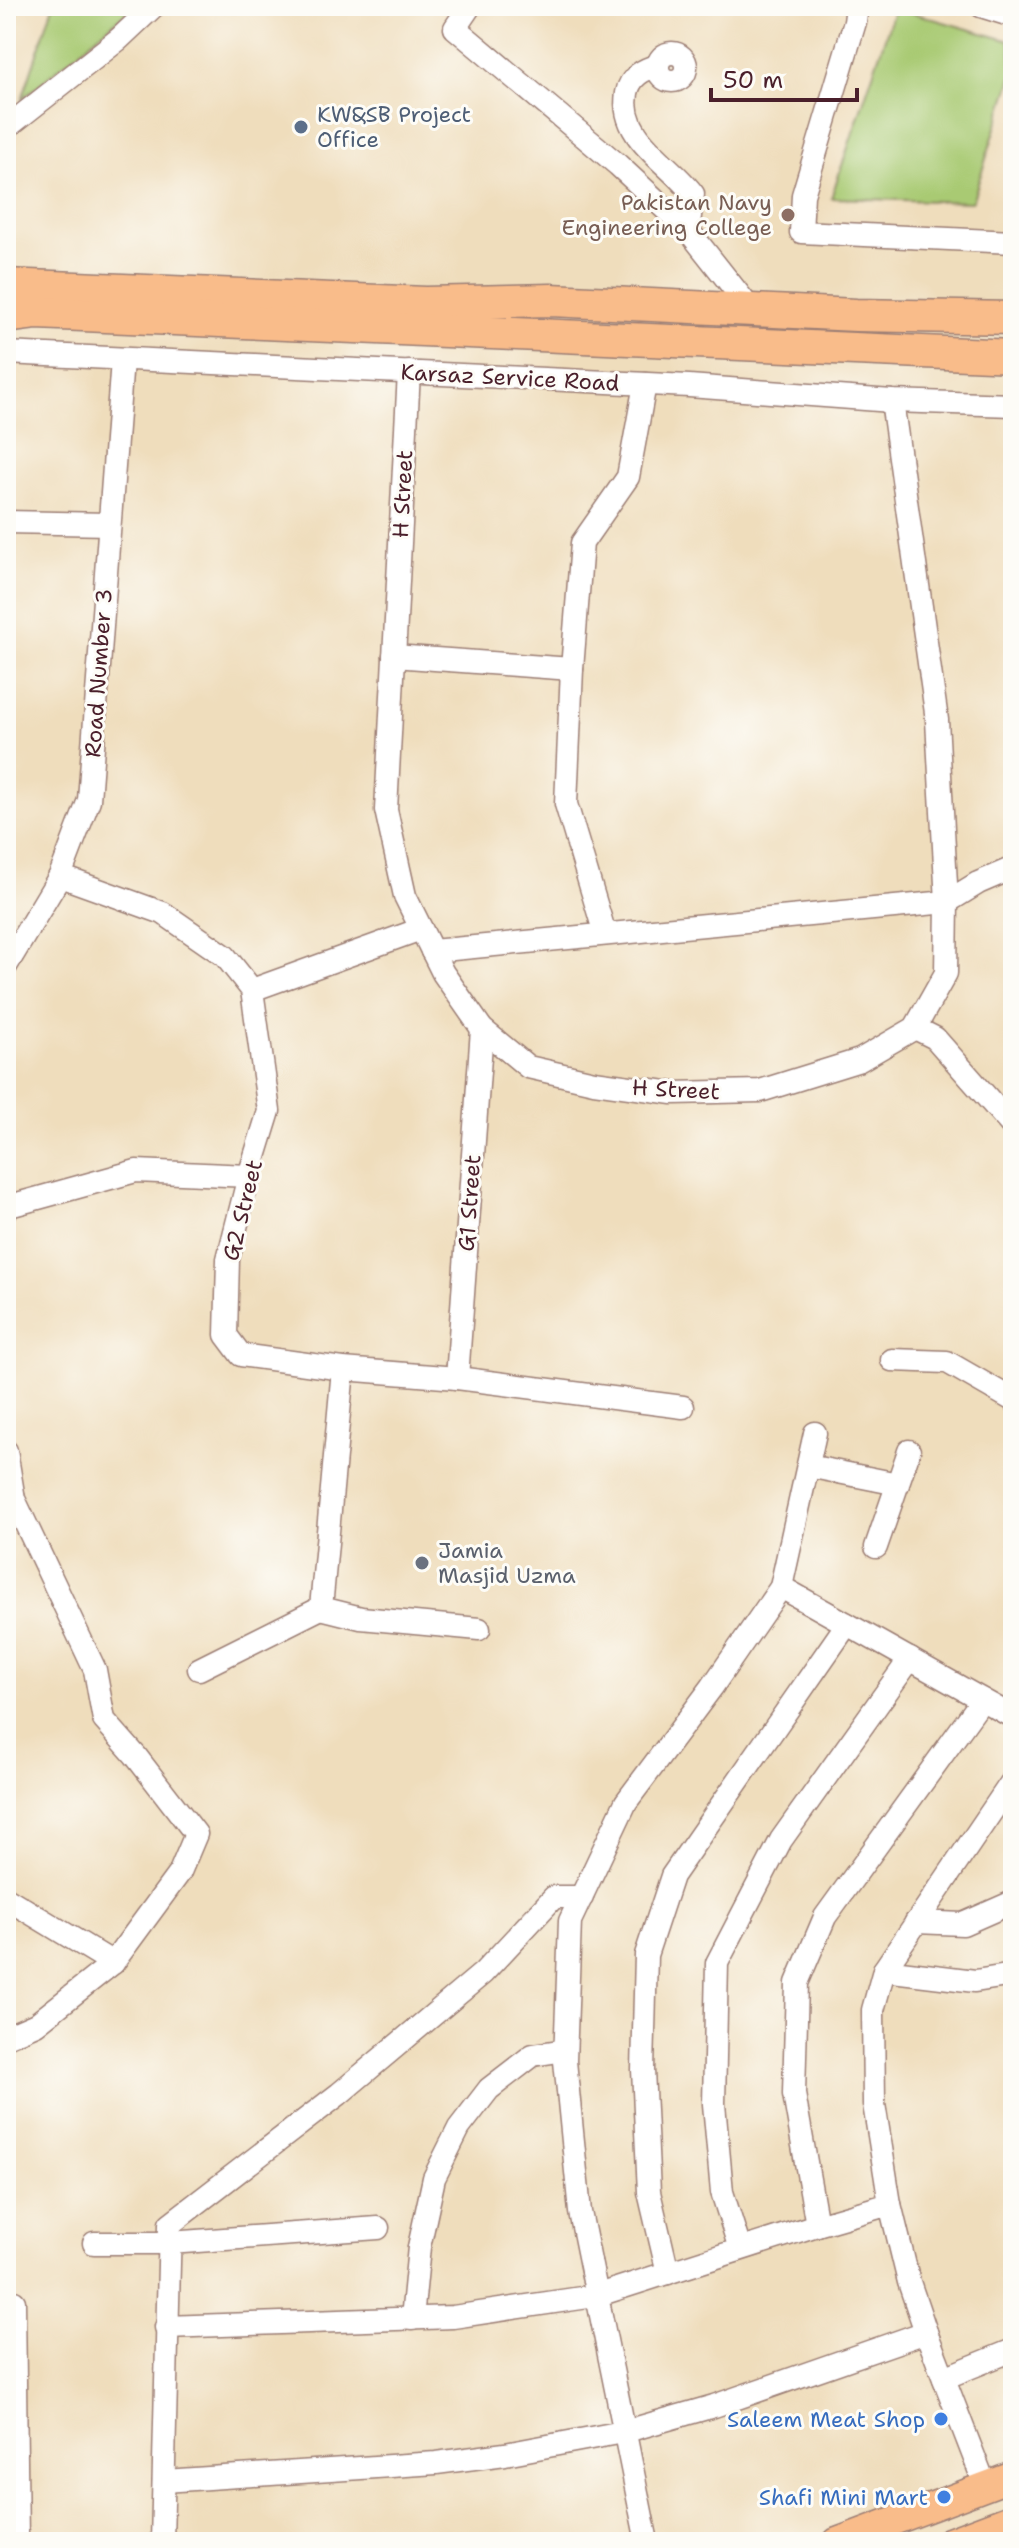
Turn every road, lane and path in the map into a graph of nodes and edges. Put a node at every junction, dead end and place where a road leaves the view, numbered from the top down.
1 (154, 6) edge
2 (470, 6) edge
3 (857, 6) edge
4 (981, 6) edge
5 (1013, 16) edge
6 (657, 66) dead end
7 (6, 128) edge
8 (688, 230) junction
9 (1013, 242) edge
10 (6, 285) edge
11 (752, 311) junction
12 (16, 314) edge
13 (1013, 318) edge
14 (6, 353) edge
15 (1013, 356) edge
16 (122, 360) junction
17 (409, 372) junction
18 (645, 384) junction
19 (892, 401) junction
20 (1013, 405) edge
21 (6, 522) edge
22 (109, 524) junction
23 (394, 656) junction
24 (572, 669) junction
25 (1013, 868) edge
26 (60, 876) junction
27 (947, 902) junction
28 (421, 929) junction
29 (605, 934) junction
30 (432, 951) junction
31 (6, 966) edge
32 (252, 990) junction
33 (915, 1028) junction
34 (482, 1029) junction
35 (1013, 1127) edge
36 (249, 1176) junction
37 (6, 1207) edge
38 (892, 1360) dead end
39 (343, 1369) junction
40 (457, 1378) junction
41 (1013, 1400) edge
42 (683, 1407) dead end
43 (815, 1433) dead end
44 (6, 1451) edge
45 (909, 1451) dead end
46 (808, 1466) junction
47 (898, 1484) junction
48 (10, 1498) edge
49 (876, 1547) dead end
50 (781, 1587) junction
51 (321, 1608) junction
52 (847, 1624) junction
53 (479, 1629) dead end
54 (910, 1659) junction
55 (199, 1669) dead end
56 (982, 1700) junction
57 (1013, 1717) edge
58 (1013, 1780) edge
59 (582, 1897) junction
60 (6, 1898) edge
61 (1013, 1902) edge
62 (916, 1922) junction
63 (113, 1963) junction
64 (884, 1970) junction
65 (1013, 1975) edge
66 (6, 2037) edge
67 (565, 2050) junction
68 (890, 2204) junction
69 (817, 2225) junction
70 (378, 2228) dead end
71 (94, 2243) dead end
72 (169, 2243) junction
73 (740, 2249) junction
74 (668, 2273) junction
75 (595, 2296) junction
76 (14, 2302) dead end
77 (412, 2319) junction
78 (166, 2327) junction
79 (926, 2332) junction
80 (1013, 2350) edge
81 (944, 2378) junction
82 (623, 2432) junction
83 (1013, 2476) edge
84 (164, 2481) junction
85 (985, 2485) junction
86 (1013, 2518) edge
87 (17, 2542) edge
88 (162, 2542) edge
89 (647, 2542) edge
90 (837, 2542) edge
91 (949, 2542) edge

1 - 7 street
2 - 8 street
3 - 9 street
4 - 5 street
6 - 8 street
8 - 11 street
10 - 11 highway
11 - 13 highway
12 - 15 highway
14 - 16 street, Karsaz Service Road
16 - 17 street, Karsaz Service Road
16 - 22 street, Road Number 3
17 - 18 street, Karsaz Service Road
17 - 23 street, H Street
18 - 19 street, Karsaz Service Road
18 - 24 street
19 - 20 street, Karsaz Service Road
19 - 27 street
21 - 22 street
22 - 26 street, Road Number 3
23 - 24 street
23 - 28 street, H Street
24 - 29 street
25 - 27 street
26 - 31 street, Road Number 3
26 - 32 street
27 - 29 street
27 - 33 street
28 - 30 street, H Street
28 - 32 street
29 - 30 street
30 - 34 street, H Street
32 - 36 street, G2 Street
33 - 34 street, H Street
33 - 35 street
34 - 40 street, G1 Street
36 - 37 street
36 - 39 street, G2 Street
38 - 41 street
39 - 40 street, G2 Street
39 - 51 street
40 - 42 street, G2 Street
43 - 46 street
44 - 48 street
45 - 47 street
46 - 47 street
46 - 50 street
47 - 49 street
48 - 63 street
50 - 52 street
50 - 59 street
51 - 53 street
51 - 55 street
52 - 54 street
52 - 74 street
54 - 56 street
54 - 73 street
56 - 57 street
56 - 69 street
58 - 62 street
59 - 67 street
59 - 72 street
60 - 63 street
61 - 62 street
62 - 64 street
63 - 66 street
64 - 65 street
64 - 68 street
67 - 75 street
67 - 77 street
68 - 69 street
68 - 79 street
69 - 73 street
70 - 72 street
71 - 72 street
72 - 78 street
73 - 74 street
74 - 75 street
75 - 77 street
75 - 82 street
76 - 87 street
77 - 78 street
78 - 84 street
79 - 81 street
79 - 82 street
80 - 81 street
81 - 85 street
82 - 84 street
82 - 89 street
83 - 85 main road
84 - 88 street
85 - 90 main road
86 - 91 main road

